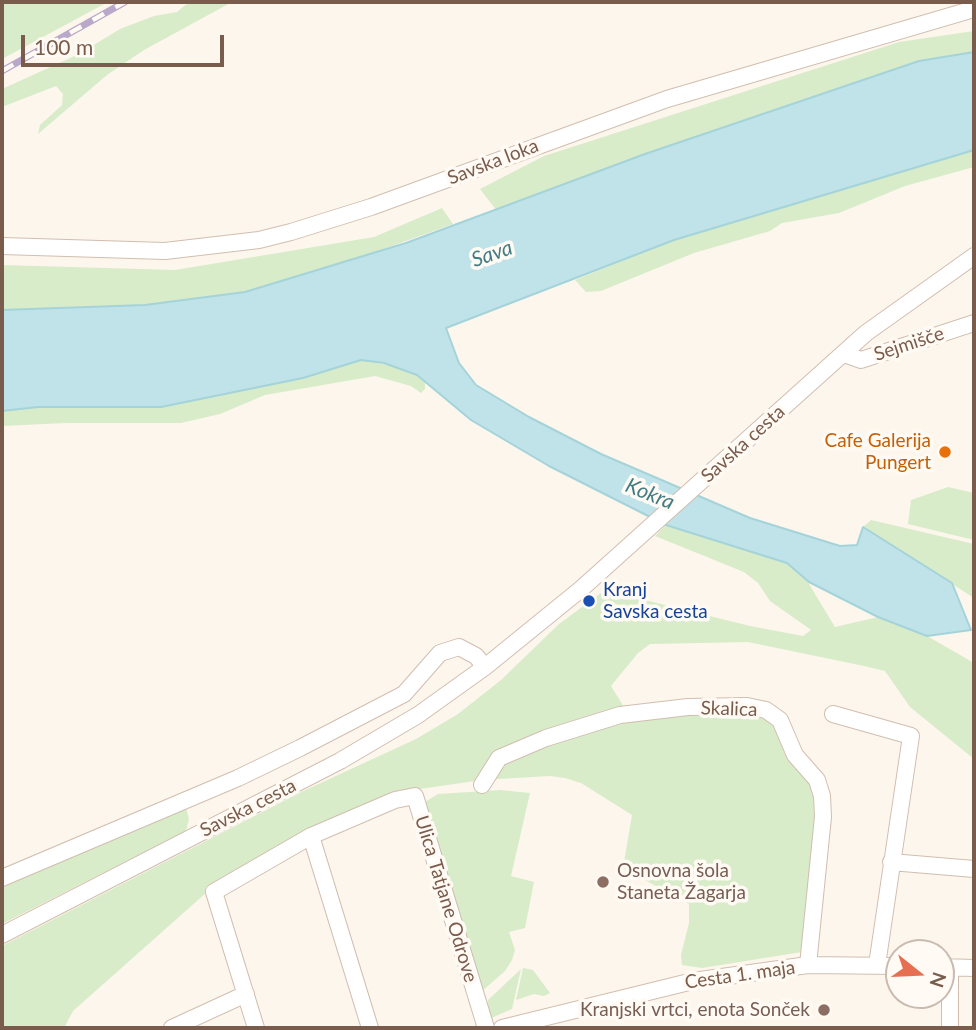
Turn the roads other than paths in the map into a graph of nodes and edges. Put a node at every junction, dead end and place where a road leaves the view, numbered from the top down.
1 (974, 9) edge
2 (2, 246) edge
3 (974, 256) edge
4 (974, 323) edge
5 (844, 354) junction
6 (485, 667) junction
7 (834, 714) dead end
8 (482, 785) dead end
9 (311, 836) junction
10 (891, 862) junction
11 (974, 869) edge
12 (2, 878) edge
13 (2, 934) edge
14 (808, 965) junction
15 (877, 965) junction
16 (885, 965) edge
17 (955, 967) edge
18 (974, 968) edge
19 (246, 994) junction
20 (949, 1009) edge
21 (172, 1028) edge
22 (256, 1028) edge
23 (370, 1028) edge
24 (486, 1028) edge
25 (502, 1028) edge
26 (950, 1028) edge

1 - 2 street, Savska loka
3 - 5 street, Savska cesta
4 - 5 street, Sejmišče
5 - 6 street, Savska cesta
6 - 12 street, Savska cesta
6 - 13 street, Savska cesta
7 - 10 street
8 - 14 street, Skalica
9 - 19 street, Ulica Tatjane Odrove
9 - 23 street
9 - 24 street, Ulica Tatjane Odrove
10 - 11 street
10 - 15 street
14 - 15 street, Cesta 1. maja
14 - 25 street, Cesta 1. maja
15 - 16 street, Cesta 1. maja
17 - 18 street
19 - 21 street
19 - 22 street, Ulica Tatjane Odrove
20 - 26 street

